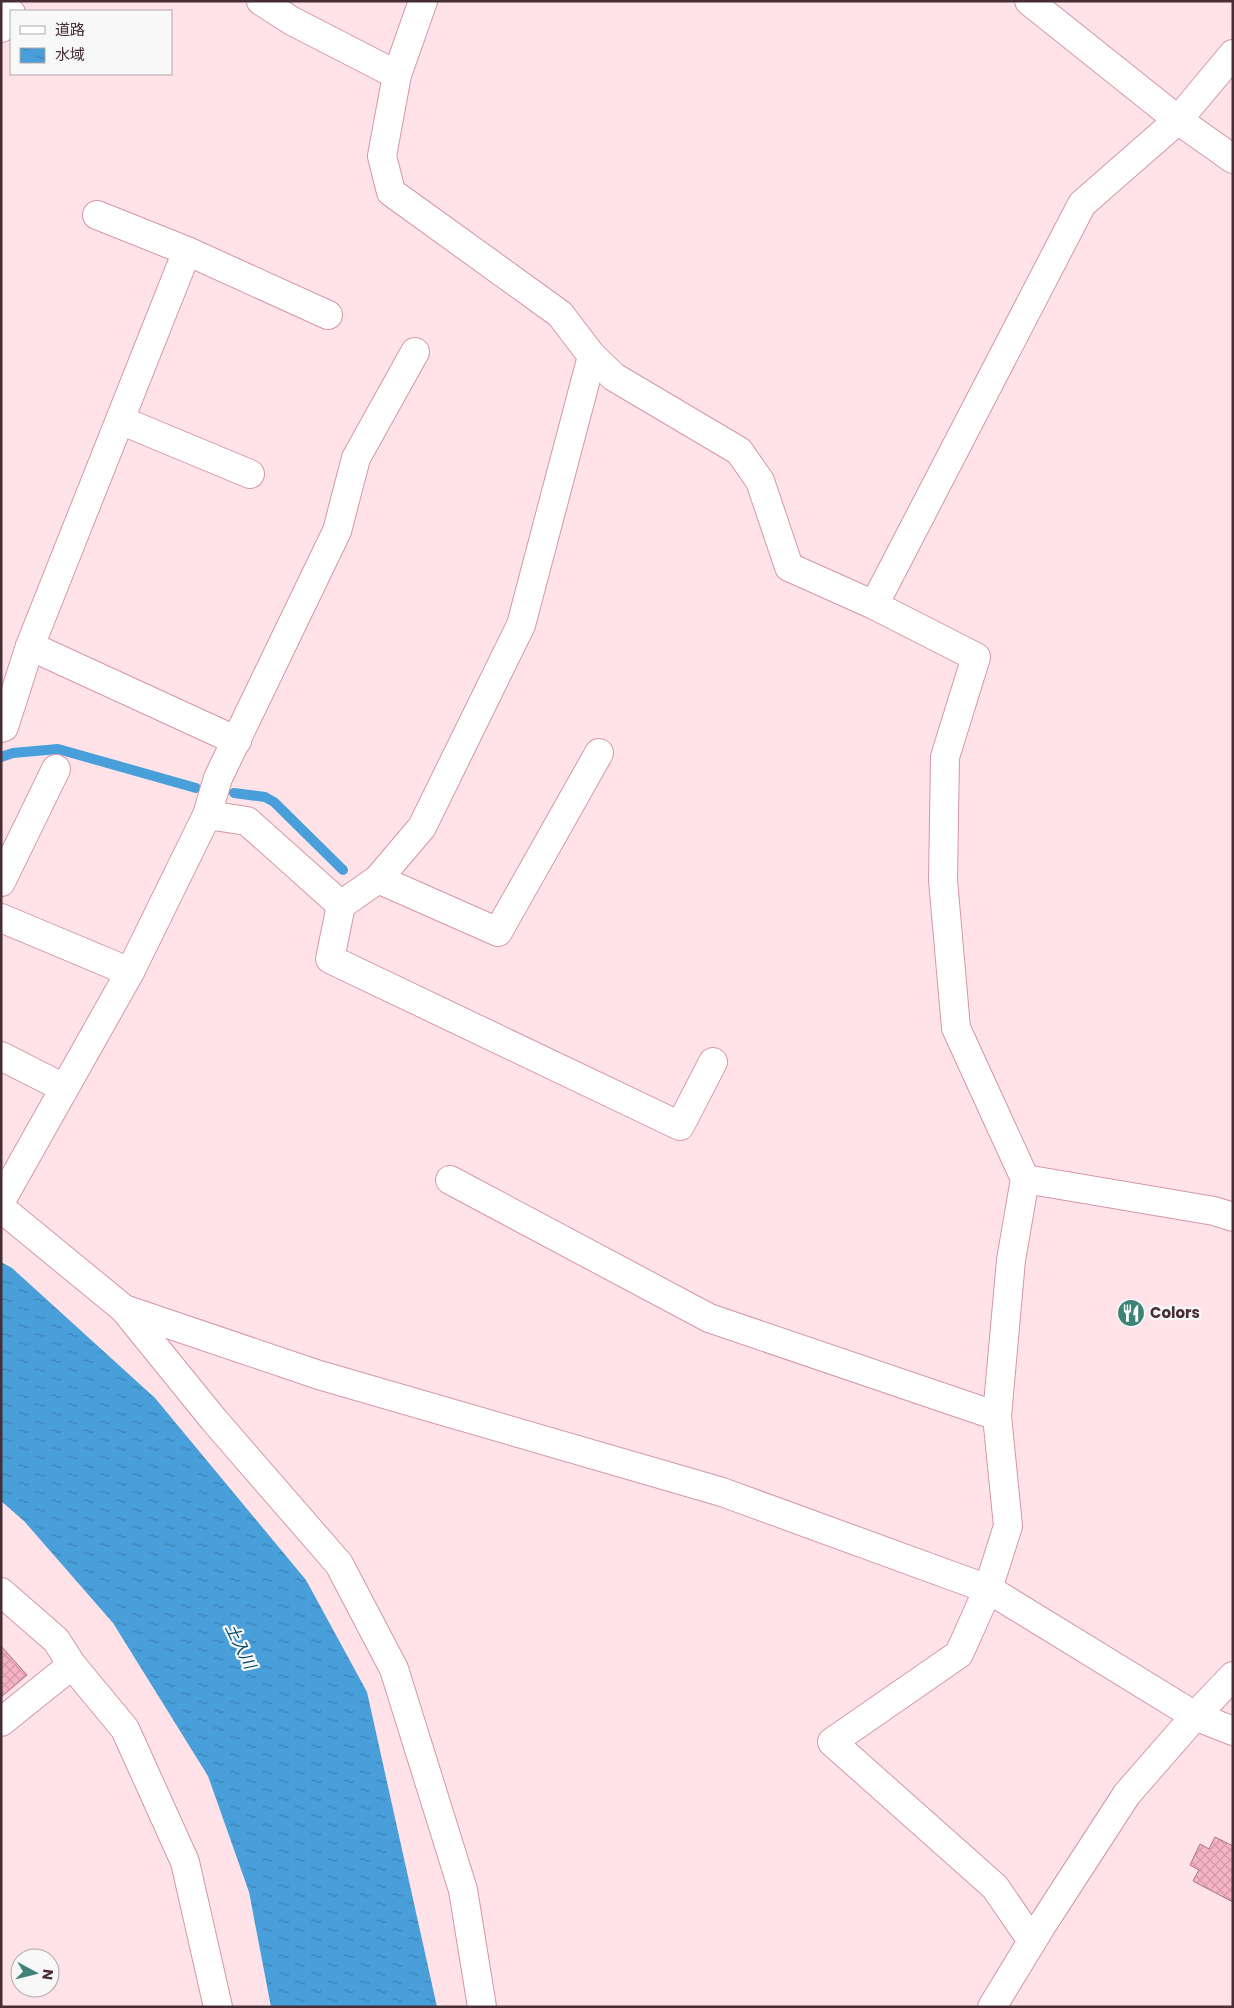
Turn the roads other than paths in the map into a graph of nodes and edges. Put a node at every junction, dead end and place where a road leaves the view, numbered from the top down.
1 (261, 1) edge
2 (423, 1) edge
3 (1029, 1) edge
4 (10, 15) edge
5 (1, 28) edge
6 (1233, 54) edge
7 (397, 75) junction
8 (1178, 120) junction
9 (1233, 159) edge
10 (98, 215) dead end
11 (187, 251) junction
12 (328, 315) dead end
13 (415, 352) dead end
14 (592, 356) junction
15 (120, 420) junction
16 (250, 474) dead end
17 (874, 605) junction
18 (30, 646) junction
19 (1, 728) edge
20 (236, 741) junction
21 (599, 753) dead end
22 (56, 769) dead end
23 (207, 815) junction
24 (378, 879) junction
25 (1, 882) edge
26 (341, 905) junction
27 (1, 918) edge
28 (130, 972) junction
29 (1, 1056) edge
30 (713, 1062) dead end
31 (64, 1088) junction
32 (1025, 1179) junction
33 (450, 1180) dead end
34 (1, 1200) edge
35 (1, 1208) edge
36 (1233, 1217) edge
37 (124, 1309) junction
38 (996, 1416) junction
39 (988, 1589) junction
40 (1, 1592) edge
41 (72, 1664) junction
42 (1233, 1676) edge
43 (1195, 1716) junction
44 (1, 1722) edge
45 (1233, 1731) edge
46 (1032, 1940) junction
47 (218, 2007) edge
48 (482, 2007) edge
49 (992, 2007) edge

1 - 7 street
2 - 7 street
3 - 8 street
4 - 5 street
6 - 8 street
7 - 14 street
8 - 9 street
8 - 17 street
10 - 11 street
11 - 12 street
11 - 15 street
13 - 20 street
14 - 17 street
14 - 24 street
15 - 16 street
15 - 18 street
17 - 32 street
18 - 19 street
18 - 20 street
20 - 23 street
21 - 24 street
22 - 25 street
23 - 26 street
23 - 28 street
24 - 26 street
26 - 30 street
27 - 28 street
28 - 31 street
29 - 31 street
31 - 34 street
32 - 36 street
32 - 38 street
33 - 38 street
35 - 37 street
37 - 39 street
37 - 48 street
38 - 39 street
39 - 43 street
39 - 46 street
40 - 41 street
41 - 44 street
41 - 47 street
42 - 43 street
43 - 45 street
43 - 46 street
46 - 49 street

